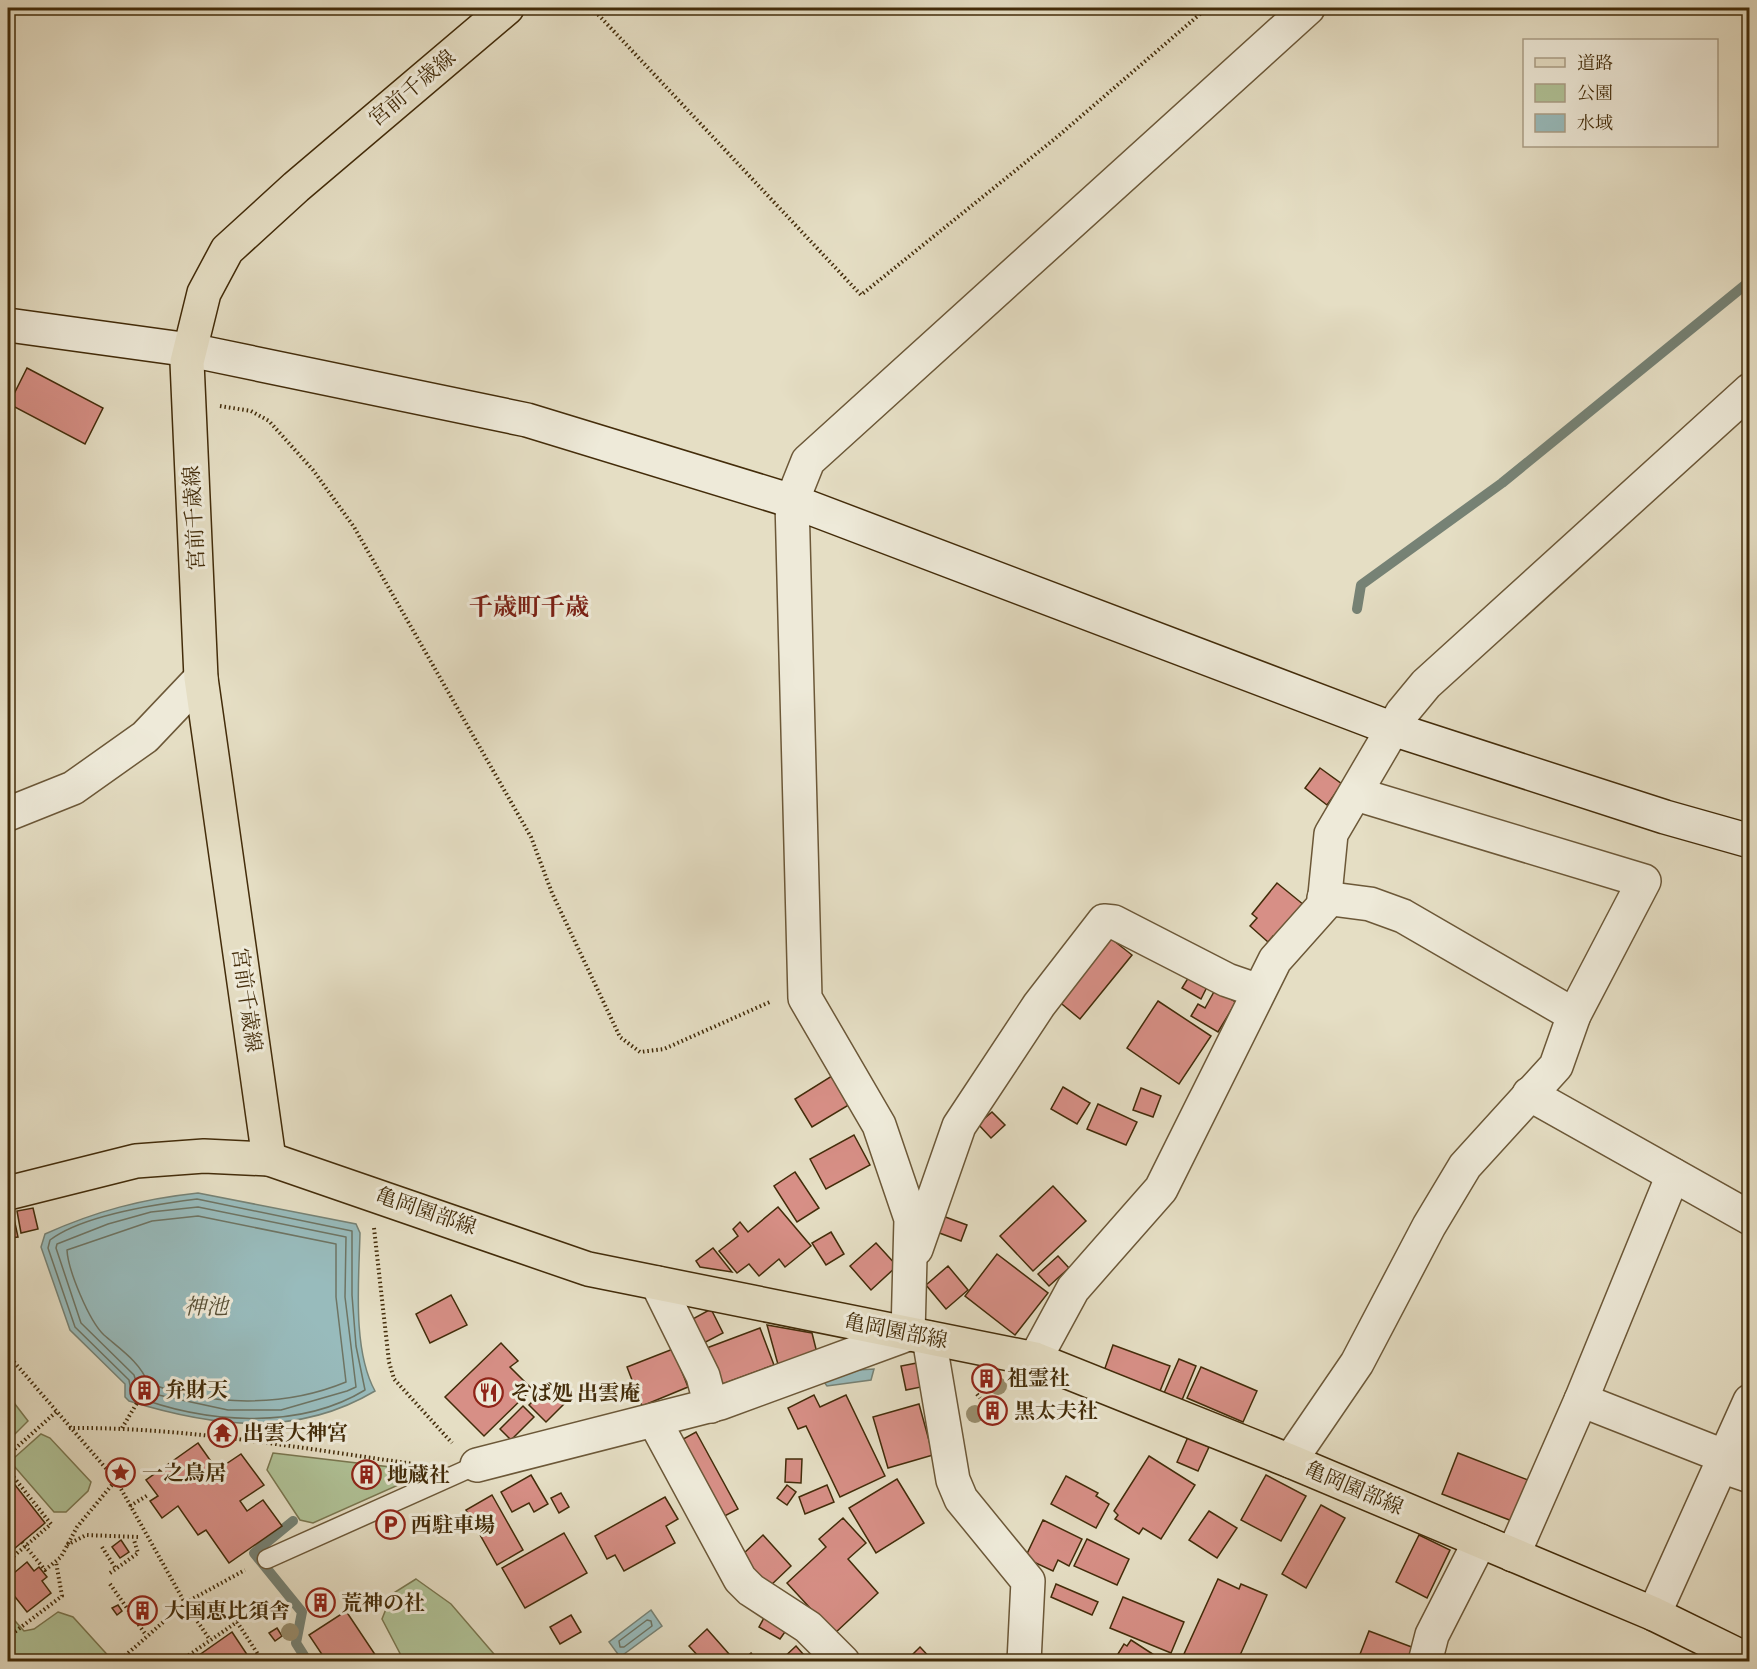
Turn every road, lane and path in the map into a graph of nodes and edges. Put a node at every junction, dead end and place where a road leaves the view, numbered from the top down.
1 (507, 8) edge
2 (592, 8) edge
3 (1207, 8) edge
4 (1308, 8) edge
5 (8, 326) edge
6 (190, 350) junction
7 (1749, 390) edge
8 (188, 405) junction
9 (792, 501) junction
10 (201, 678) junction
11 (1392, 729) junction
12 (1356, 794) junction
13 (8, 814) edge
14 (1749, 841) edge
15 (1324, 898) junction
16 (1259, 991) junction
17 (805, 998) junction
18 (1574, 1015) junction
19 (1529, 1094) junction
20 (269, 1159) junction
21 (1673, 1175) junction
22 (8, 1193) edge
23 (376, 1193) junction
24 (1749, 1218) edge
25 (911, 1262) junction
26 (657, 1283) junction
27 (919, 1336) junction
28 (8, 1355) edge
29 (1035, 1359) junction
30 (140, 1398) dead end
31 (1581, 1400) junction
32 (1749, 1401) edge
33 (711, 1406) junction
34 (56, 1412) junction
35 (654, 1420) junction
36 (69, 1428) junction
37 (122, 1428) junction
38 (8, 1455) edge
39 (1290, 1461) junction
40 (1732, 1466) edge
41 (470, 1468) junction
42 (8, 1470) edge
43 (116, 1480) junction
44 (148, 1495) dead end
45 (130, 1506) junction
46 (145, 1533) junction
47 (138, 1537) junction
48 (134, 1540) junction
49 (1480, 1541) junction
50 (128, 1543) dead end
51 (24, 1544) junction
52 (65, 1546) junction
53 (102, 1547) dead end
54 (1513, 1555) junction
55 (267, 1559) dead end
56 (8, 1561) edge
57 (56, 1561) junction
58 (116, 1569) junction
59 (247, 1570) dead end
60 (110, 1573) dead end
61 (110, 1584) dead end
62 (343, 1596) dead end
63 (185, 1603) junction
64 (348, 1603) dead end
65 (1654, 1614) junction
66 (146, 1635) junction
67 (8, 1637) edge
68 (210, 1640) junction
69 (1707, 1652) edge
70 (1749, 1661) edge
71 (118, 1662) edge
72 (189, 1662) edge
73 (263, 1662) edge
74 (843, 1662) edge
75 (1024, 1662) edge
76 (1425, 1662) edge

1 - 6 main road, 宮前千歳線
2 - 3 path
4 - 9 street
5 - 6 street
6 - 8 main road, 宮前千歳線
6 - 9 street
7 - 11 street
8 - 10 main road, 宮前千歳線
8 - 17 path
9 - 11 street
9 - 17 street
10 - 13 street
10 - 20 main road, 宮前千歳線
11 - 12 street
11 - 14 street
12 - 15 street
12 - 18 street
15 - 16 street
15 - 18 street
16 - 25 street
16 - 29 street
17 - 25 street
18 - 19 street
19 - 21 street
19 - 39 street
20 - 22 main road, 亀岡園部線
20 - 23 main road, 亀岡園部線
21 - 24 street
21 - 31 street
23 - 26 main road, 亀岡園部線
23 - 41 path
25 - 27 street
26 - 27 main road, 亀岡園部線
26 - 33 street
27 - 29 main road, 亀岡園部線
27 - 33 street
27 - 75 street
28 - 34 path
29 - 39 main road, 亀岡園部線
30 - 37 path
31 - 40 street
31 - 54 street
32 - 40 street
33 - 35 street
34 - 36 path
34 - 38 path
35 - 41 street
35 - 74 street
36 - 37 path
36 - 43 path
37 - 41 path
39 - 49 main road, 亀岡園部線
40 - 65 street
41 - 55 lane
42 - 51 path
43 - 45 path
43 - 52 path
44 - 45 path
45 - 46 path
46 - 47 path
46 - 63 path
47 - 48 path
47 - 52 path
48 - 50 path
48 - 58 path
49 - 54 main road, 亀岡園部線
49 - 76 street
51 - 56 path
51 - 57 path
52 - 57 path
53 - 58 path
54 - 65 main road, 亀岡園部線
57 - 67 path
58 - 60 path
59 - 63 path
61 - 66 path
62 - 64 path
63 - 66 path
63 - 68 path
65 - 69 main road, 亀岡園部線
66 - 71 path
68 - 72 path
68 - 73 path
69 - 70 main road, 亀岡園部線

